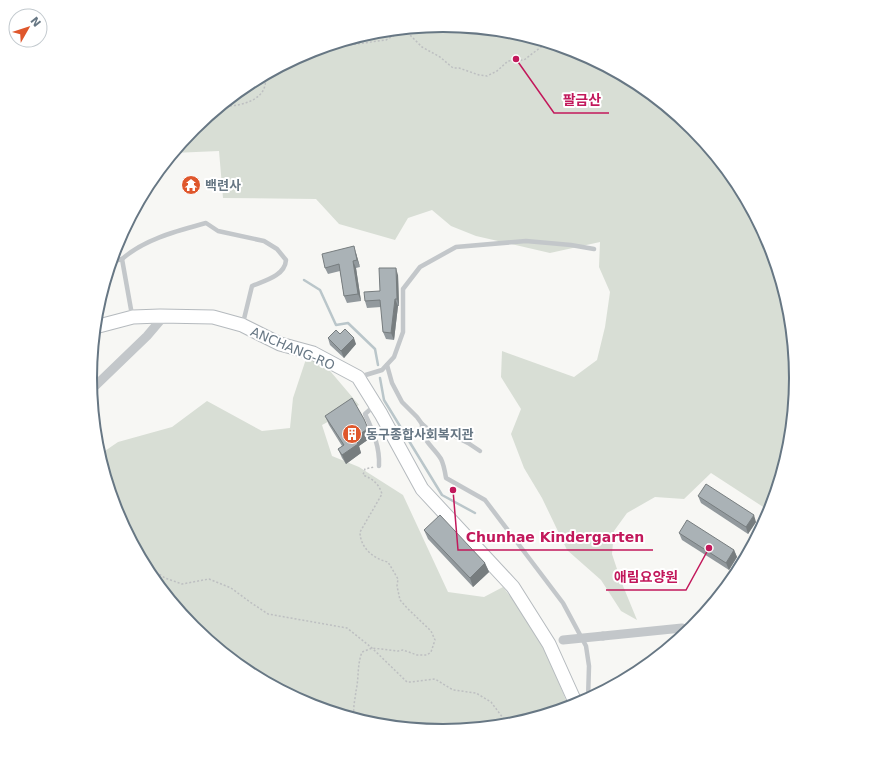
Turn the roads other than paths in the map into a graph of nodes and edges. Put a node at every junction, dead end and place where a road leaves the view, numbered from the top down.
1 (594, 249) dead end
2 (122, 259) junction
3 (118, 260) edge
4 (164, 316) junction
5 (133, 317) junction
6 (101, 325) edge
7 (242, 325) junction
8 (387, 364) junction
9 (358, 378) junction
10 (97, 384) edge
11 (375, 405) junction
12 (422, 424) junction
13 (480, 451) dead end
14 (379, 466) road end
15 (682, 630) edge
16 (549, 644) junction
17 (588, 693) edge
18 (574, 700) edge

1 - 8 lane
2 - 3 lane
2 - 5 lane
2 - 7 lane
4 - 5 street, ANCHANG-RO
4 - 7 street, ANCHANG-RO
4 - 10 street
5 - 6 street, ANCHANG-RO
7 - 9 street, ANCHANG-RO
8 - 9 lane
8 - 12 lane
9 - 11 street, ANCHANG-RO
11 - 14 lane
11 - 16 street, ANCHANG-RO
12 - 13 lane
12 - 17 lane
15 - 16 street, bridge
16 - 18 street, ANCHANG-RO

